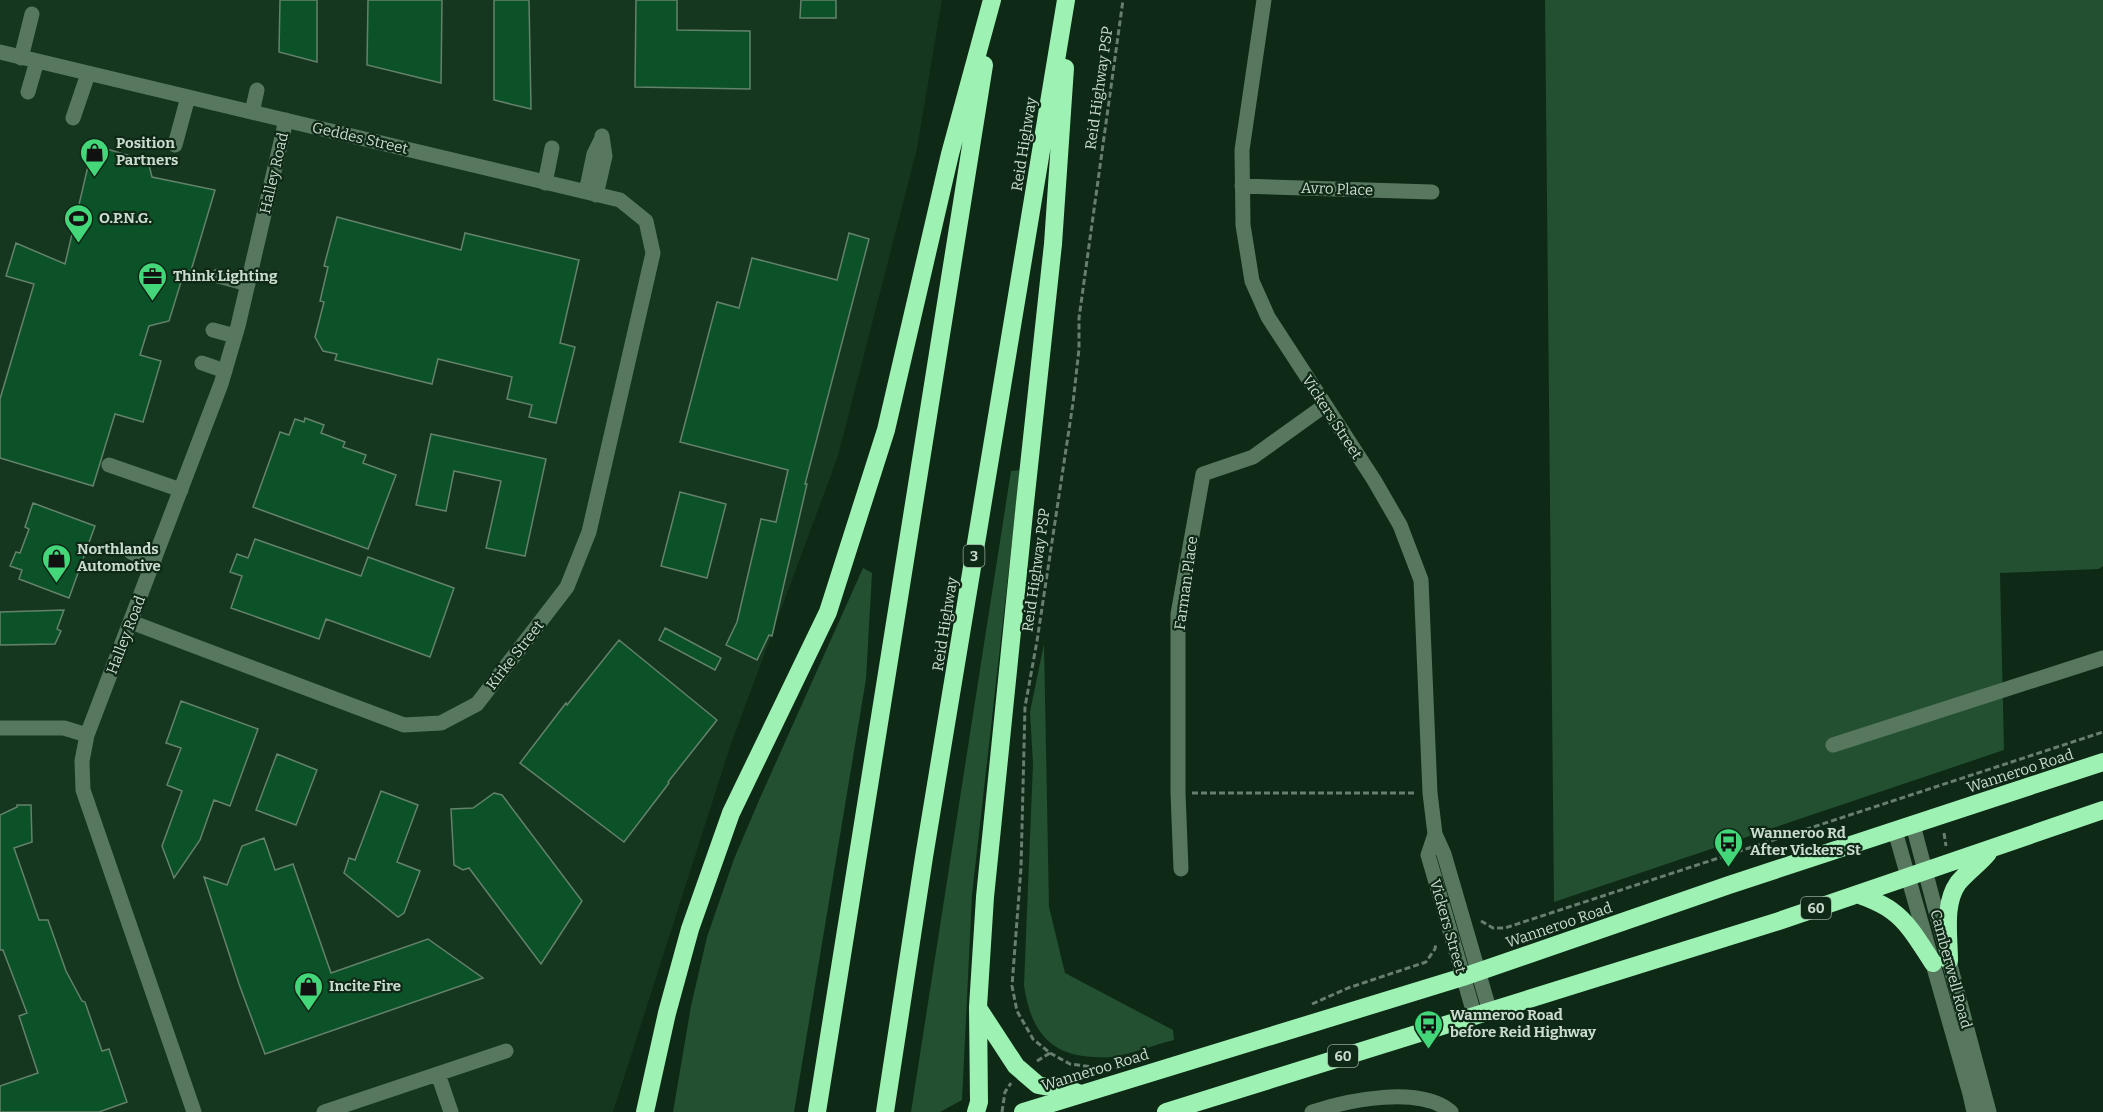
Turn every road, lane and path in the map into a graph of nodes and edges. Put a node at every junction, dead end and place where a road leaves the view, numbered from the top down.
1 (993, 0) edge
2 (1068, 0) edge
3 (1123, 0) edge
4 (1264, 0) edge
5 (32, 14) dead end
6 (0, 52) edge
7 (21, 57) junction
8 (38, 61) junction
9 (88, 74) junction
10 (257, 90) dead end
11 (28, 92) dead end
12 (188, 97) junction
13 (252, 112) junction
14 (73, 118) dead end
15 (286, 120) junction
16 (175, 145) dead end
17 (552, 148) dead end
18 (545, 183) junction
19 (1242, 186) junction
20 (1432, 192) dead end
21 (653, 253) joint
22 (218, 276) dead end
23 (248, 284) junction
24 (213, 330) dead end
25 (235, 336) junction
26 (202, 363) dead end
27 (225, 371) junction
28 (1324, 406) junction
29 (109, 465) dead end
30 (181, 490) junction
31 (131, 552) dead end
32 (154, 562) junction
33 (131, 622) junction
34 (2103, 658) edge
35 (0, 728) edge
36 (2103, 732) edge
37 (87, 735) junction
38 (1833, 745) dead end
39 (2103, 762) edge
40 (1929, 790) junction
41 (1178, 793) junction
42 (1430, 793) junction
43 (1930, 796) dead end
44 (2103, 810) edge
45 (1904, 828) junction
46 (1944, 832) dead end
47 (1947, 849) dead end
48 (1992, 850) junction
49 (1181, 869) dead end
50 (1916, 874) junction
51 (1858, 894) junction
52 (1477, 923) dead end
53 (1437, 934) dead end
54 (1941, 962) junction
55 (1471, 975) junction
56 (1309, 1005) dead end
57 (978, 1007) junction
58 (667, 1013) junction
59 (1483, 1015) junction
60 (506, 1051) dead end
61 (1050, 1053) junction
62 (1112, 1065) dead end
63 (1023, 1072) junction
64 (438, 1074) junction
65 (1084, 1092) junction
66 (1445, 1108) edge
67 (194, 1112) edge
68 (324, 1112) edge
69 (451, 1112) edge
70 (645, 1112) edge
71 (653, 1112) edge
72 (817, 1112) edge
73 (885, 1112) edge
74 (976, 1112) edge
75 (1002, 1112) edge
76 (1023, 1112) edge
77 (1167, 1112) edge
78 (1312, 1112) edge
79 (1974, 1112) edge
80 (1989, 1112) edge

1 - 58 highway
1 - 72 highway
2 - 57 highway
2 - 73 highway, Reid Highway / 3
3 - 61 path, Reid Highway PSP
4 - 19 street, Vickers Street
5 - 7 street
6 - 7 street, Geddes Street
7 - 8 street, Geddes Street
8 - 9 street, Geddes Street
8 - 11 street
9 - 12 street, Geddes Street
9 - 14 street
10 - 13 street
12 - 13 street, Geddes Street
12 - 16 street
13 - 15 street, Geddes Street
15 - 18 street, Geddes Street
15 - 23 street, Halley Road
17 - 18 street
18 - 21 street, Geddes Street
19 - 20 street, Avro Place
19 - 28 street, Vickers Street
21 - 33 street, Kirke Street
22 - 23 street
23 - 25 street, Halley Road
24 - 25 street
25 - 27 street, Halley Road
26 - 27 street
27 - 30 street, Halley Road
28 - 41 street, Farman Place
28 - 42 street, Vickers Street
29 - 30 street
30 - 32 street, Halley Road
31 - 32 street
32 - 33 street, Halley Road
33 - 37 street, Halley Road
34 - 38 street
35 - 37 street
36 - 40 path
37 - 67 street, Halley Road
39 - 45 highway, Wanneroo Road
40 - 43 path
40 - 52 path
41 - 42 path
41 - 49 street, Farman Place
42 - 55 street, Vickers Street
44 - 48 highway, 60
45 - 50 street, Camberwell Road
45 - 55 highway, Wanneroo Road
46 - 47 path
48 - 50 highway, 60
48 - 54 highway
50 - 51 highway, 60
50 - 54 street, Camberwell Road
51 - 54 highway
51 - 59 highway, 60
53 - 56 path
54 - 79 street, Camberwell Road
54 - 80 street, Camberwell Road
55 - 59 street, Vickers Street
55 - 65 highway, Wanneroo Road
57 - 63 highway
57 - 74 highway
58 - 70 highway
58 - 71 highway
59 - 77 highway, 60
60 - 64 street
61 - 62 path
61 - 63 path
63 - 65 highway
63 - 75 path
64 - 68 street
64 - 69 street
65 - 76 highway, Wanneroo Road
66 - 78 street

